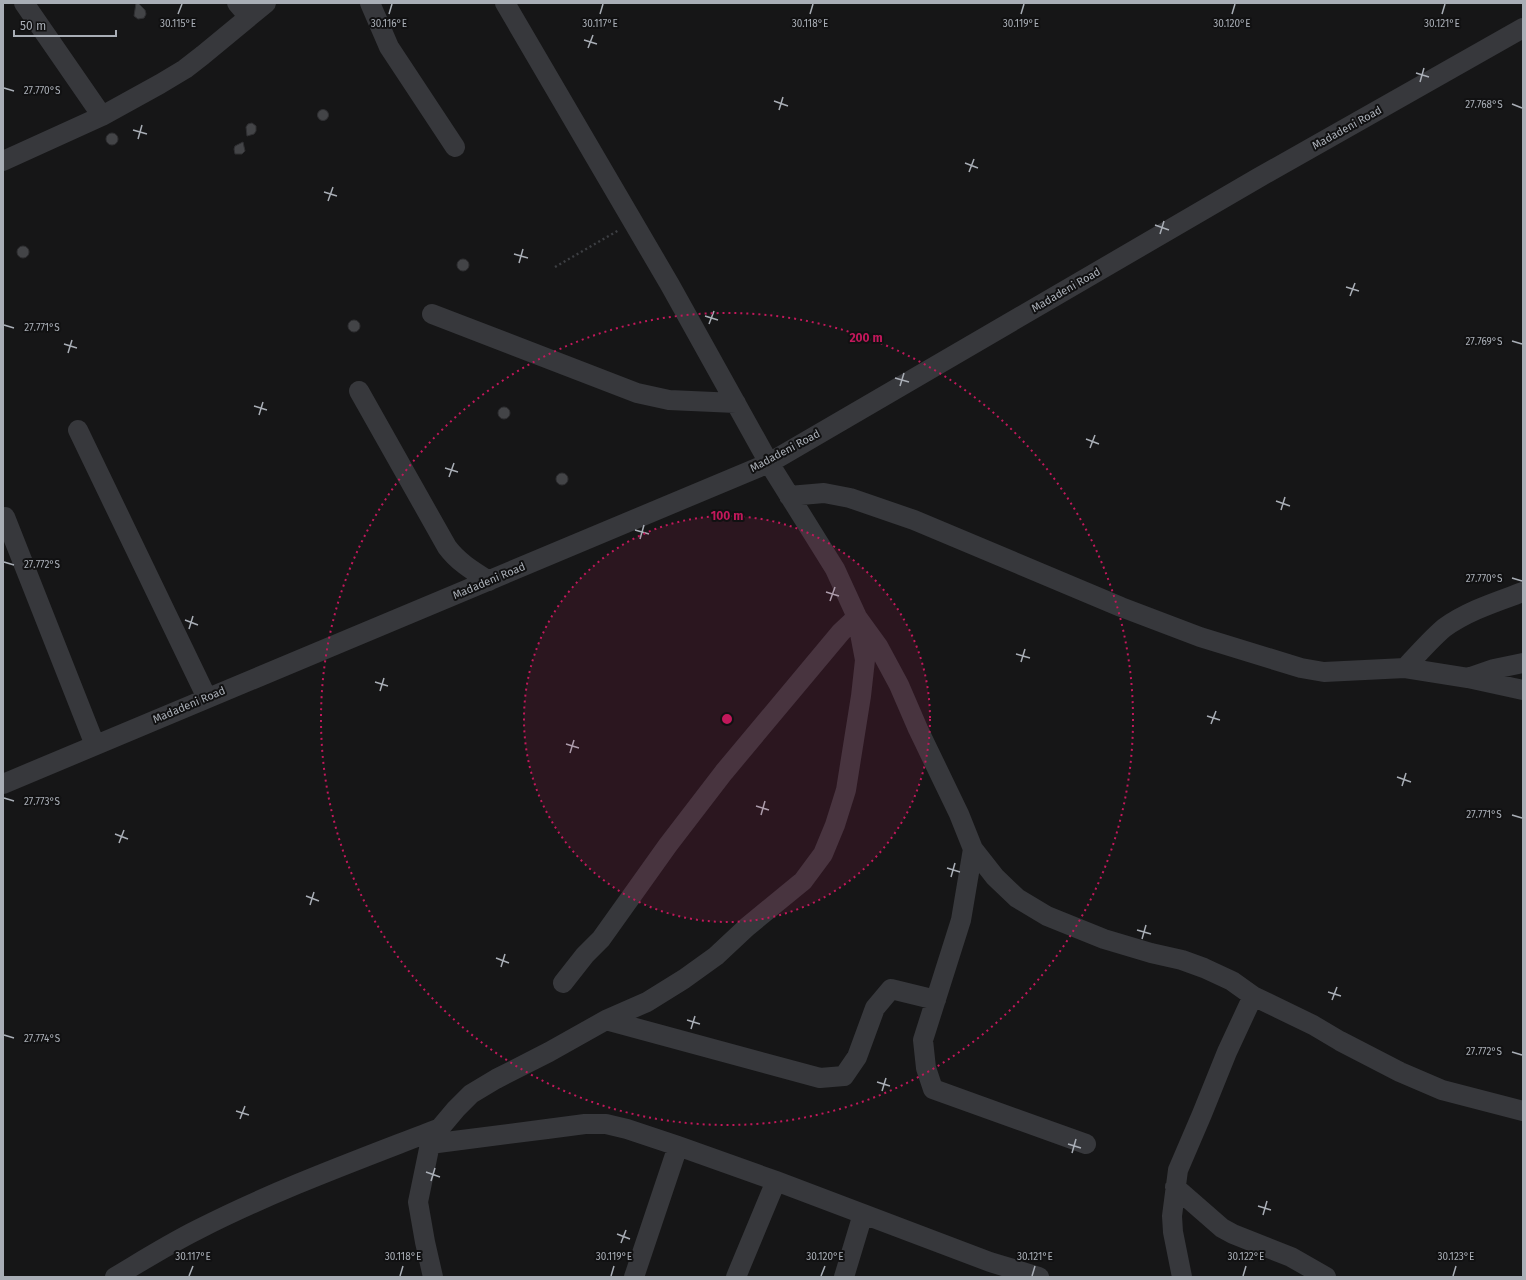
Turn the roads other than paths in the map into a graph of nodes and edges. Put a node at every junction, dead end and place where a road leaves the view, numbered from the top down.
1 (24, 3) edge
2 (266, 3) edge
3 (370, 3) edge
4 (505, 3) edge
5 (243, 10) edge
6 (1523, 28) edge
7 (102, 116) junction
8 (455, 147) dead end
9 (3, 162) edge
10 (432, 314) dead end
11 (359, 391) dead end
12 (736, 403) junction
13 (78, 430) dead end
14 (769, 463) junction
15 (790, 496) junction
16 (5, 517) dead end
17 (489, 581) junction
18 (1523, 592) edge
19 (857, 617) junction
20 (1523, 663) edge
21 (1405, 668) junction
22 (1468, 678) junction
23 (1523, 690) edge
24 (207, 698) junction
25 (95, 745) junction
26 (3, 784) edge
27 (973, 849) junction
28 (564, 983) dead end
29 (1252, 996) junction
30 (936, 1000) junction
31 (606, 1020) junction
32 (1523, 1111) edge
33 (435, 1136) junction
34 (1086, 1144) dead end
35 (678, 1146) junction
36 (776, 1180) junction
37 (1175, 1187) junction
38 (863, 1214) junction
39 (115, 1277) edge
40 (433, 1277) edge
41 (634, 1277) edge
42 (736, 1277) edge
43 (844, 1277) edge
44 (1039, 1277) edge
45 (1182, 1277) edge
46 (1326, 1277) edge

1 - 7 street
2 - 5 street
3 - 8 street
4 - 12 street
5 - 7 street
6 - 14 street, Madadeni Road
7 - 9 street
10 - 12 street
11 - 17 street
12 - 14 street
13 - 24 street
14 - 15 street
14 - 17 street, Madadeni Road
15 - 19 street
15 - 21 street
16 - 25 street
17 - 24 street, Madadeni Road
18 - 21 street
19 - 27 street
19 - 28 street
19 - 31 street
20 - 22 street
21 - 22 street
22 - 23 street
24 - 25 street, Madadeni Road
25 - 26 street, Madadeni Road
27 - 29 street
27 - 30 street
29 - 32 street
29 - 37 street
30 - 31 street
30 - 34 street
31 - 33 street
33 - 35 street
33 - 39 street
33 - 40 street
35 - 36 street
35 - 41 street
36 - 38 street
36 - 42 street
37 - 45 street
37 - 46 street
38 - 43 street
38 - 44 street

